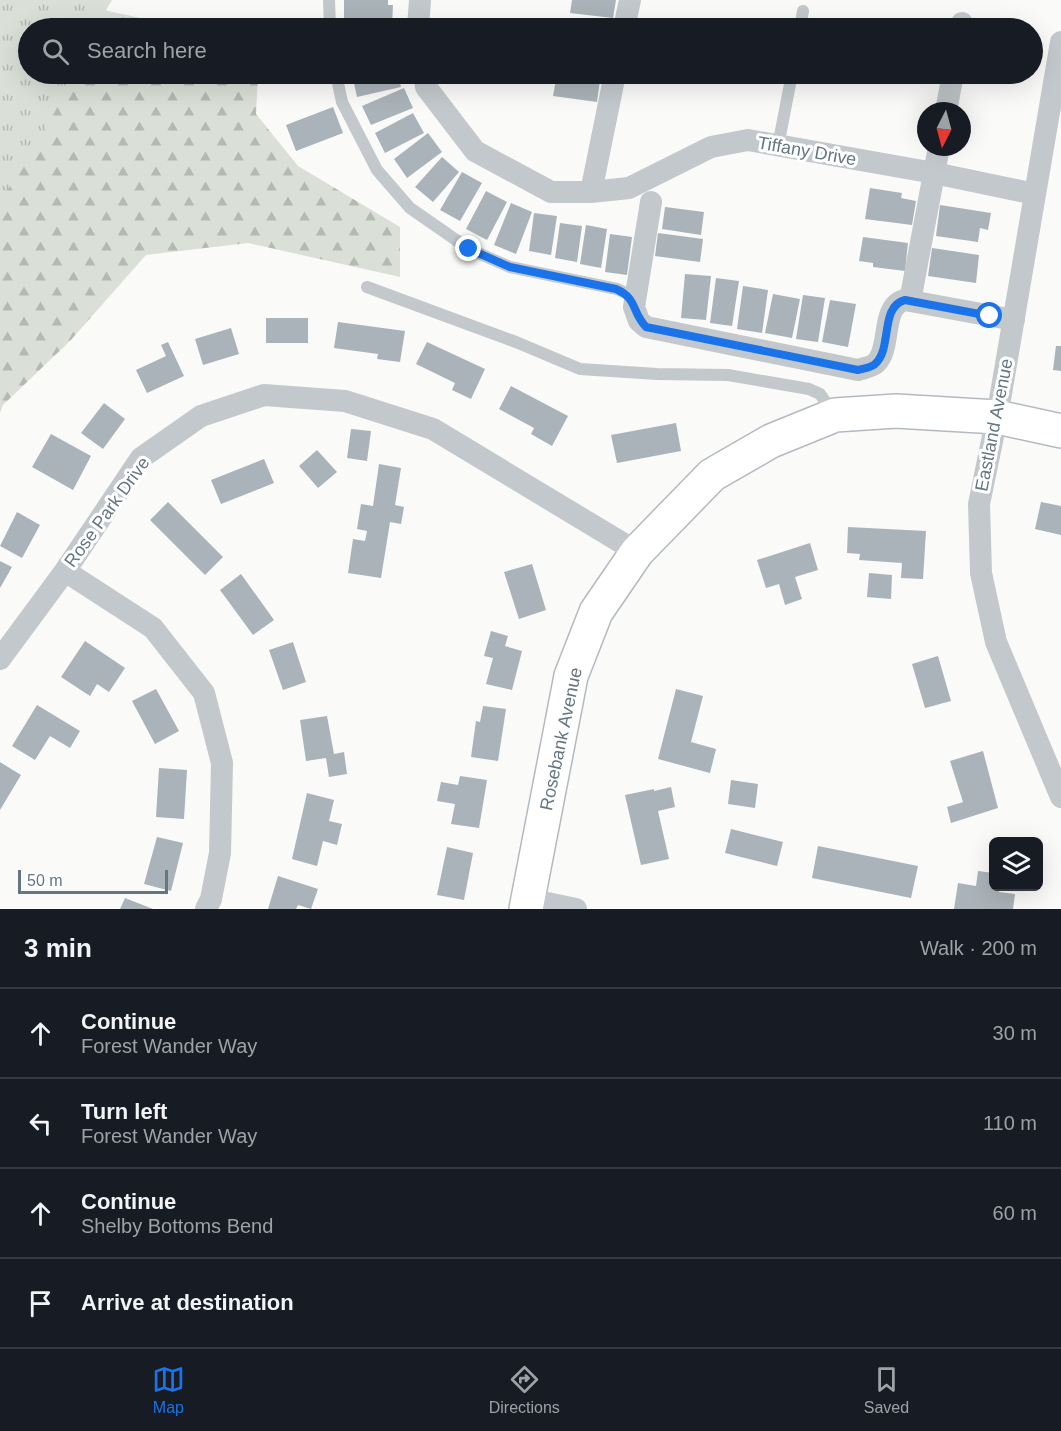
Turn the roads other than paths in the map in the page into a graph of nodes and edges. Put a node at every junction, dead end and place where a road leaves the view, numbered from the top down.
1 (329, 0) edge
2 (420, 0) edge
3 (630, 0) edge
4 (803, 11) dead end
5 (330, 18) edge
6 (419, 18) edge
7 (626, 18) edge
8 (802, 18) edge
9 (1061, 42) edge
10 (338, 84) edge
11 (426, 84) edge
12 (613, 84) edge
13 (790, 84) edge
14 (951, 84) edge
15 (948, 102) edge
16 (778, 146) junction
17 (937, 156) edge
18 (934, 173) junction
19 (591, 192) junction
20 (1035, 194) junction
21 (651, 202) dead end
22 (367, 286) dead end
23 (910, 301) junction
24 (634, 307) junction
25 (1014, 320) junction
26 (835, 415) junction
27 (997, 417) junction
28 (1061, 431) edge
29 (637, 552) junction
30 (65, 571) junction
31 (0, 659) edge
32 (1061, 797) edge
33 (527, 904) edge
34 (206, 909) edge
35 (576, 909) edge

1 - 5 lane
2 - 6 street
3 - 7 street
4 - 8 lane
9 - 20 street, Eastland Avenue
10 - 24 lane
11 - 19 street, Tiffany Drive
12 - 19 street
13 - 16 lane
14 - 15 street
16 - 18 street, Tiffany Drive
16 - 19 street, Tiffany Drive
17 - 18 street
18 - 20 street, Tiffany Drive
18 - 23 street
20 - 25 street, Eastland Avenue
21 - 24 street
22 - 26 lane
23 - 24 street
23 - 25 street
25 - 27 street, Eastland Avenue
26 - 27 street, Rosebank Avenue
26 - 29 street, Rosebank Avenue
27 - 28 street, Rosebank Avenue
27 - 32 street, Eastland Avenue
29 - 30 street, Rose Park Drive
29 - 33 street, Rosebank Avenue
30 - 31 street, Rose Park Drive
30 - 34 street
33 - 35 street

